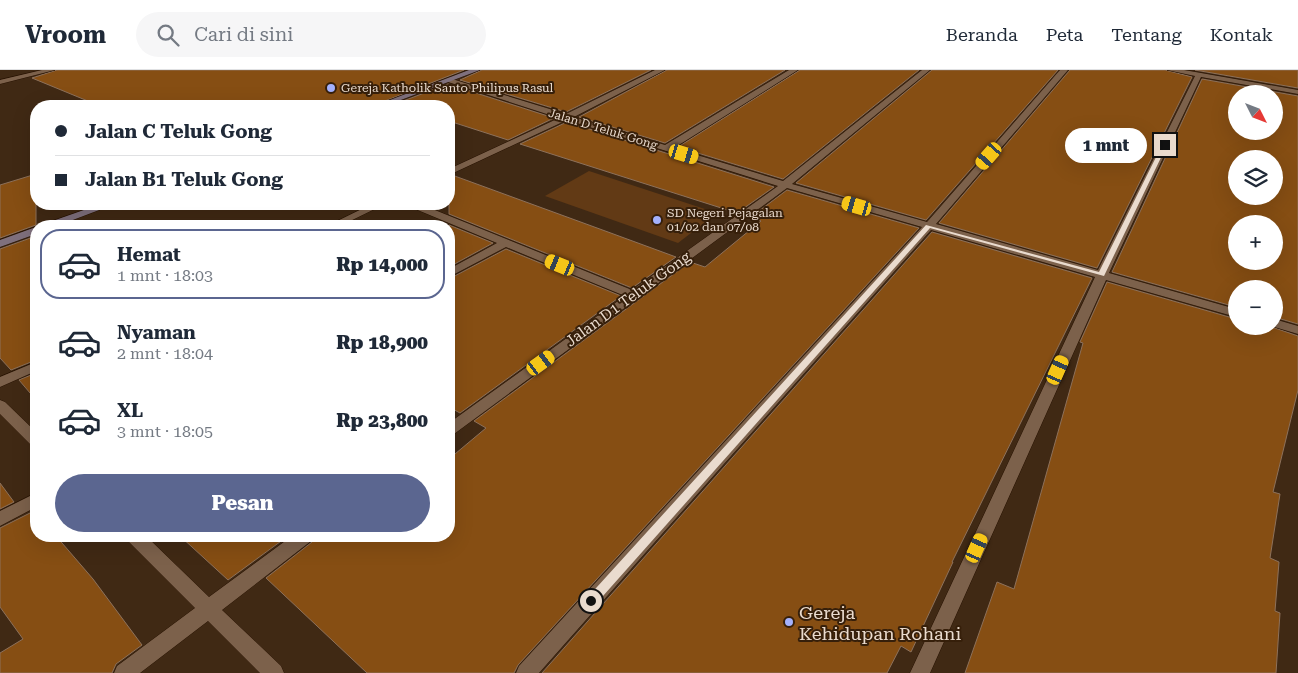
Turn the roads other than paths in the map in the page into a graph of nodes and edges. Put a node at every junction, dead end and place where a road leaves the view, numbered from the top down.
1 (51, 70) edge
2 (472, 70) edge
3 (661, 70) edge
4 (794, 70) edge
5 (926, 70) edge
6 (1064, 70) edge
7 (1171, 70) edge
8 (1199, 75) junction
9 (449, 81) junction
10 (0, 82) edge
11 (1298, 92) edge
12 (395, 100) edge
13 (567, 117) junction
14 (666, 148) junction
15 (455, 169) edge
16 (785, 185) junction
17 (93, 210) edge
18 (367, 210) edge
19 (427, 210) edge
20 (65, 220) edge
21 (345, 220) edge
22 (452, 220) edge
23 (455, 221) edge
24 (928, 226) junction
25 (30, 232) edge
26 (506, 242) junction
27 (0, 244) edge
28 (455, 271) edge
29 (1102, 275) junction
30 (633, 295) junction
31 (1228, 311) edge
32 (1283, 326) edge
33 (1298, 330) edge
34 (30, 369) edge
35 (0, 382) edge
36 (0, 405) edge
37 (455, 426) edge
38 (30, 435) edge
39 (30, 503) edge
40 (0, 519) edge
41 (140, 542) edge
42 (297, 542) edge
43 (208, 608) junction
44 (124, 673) edge
45 (274, 673) edge
46 (526, 673) edge
47 (920, 673) edge

1 - 10 street
2 - 9 main road
3 - 13 street
4 - 14 street
5 - 16 street
6 - 24 street
7 - 8 street
8 - 11 street
8 - 29 street
9 - 12 main road
9 - 13 street, Jalan D Teluk Gong
13 - 14 street, Jalan D Teluk Gong
13 - 15 street
14 - 16 street, Jalan D Teluk Gong
16 - 24 street, Jalan D Teluk Gong
16 - 30 street, Jalan D1 Teluk Gong
17 - 20 main road
18 - 21 street
19 - 22 street
23 - 26 street
24 - 29 street, Jalan D Teluk Gong
24 - 46 street
25 - 27 main road
26 - 28 street
26 - 30 street
29 - 31 street, Jalan D Teluk Gong
29 - 47 street
30 - 37 street, Jalan D1 Teluk Gong
32 - 33 street
34 - 35 street
36 - 38 street
39 - 40 street
41 - 43 street
42 - 43 street
43 - 44 street
43 - 45 street

